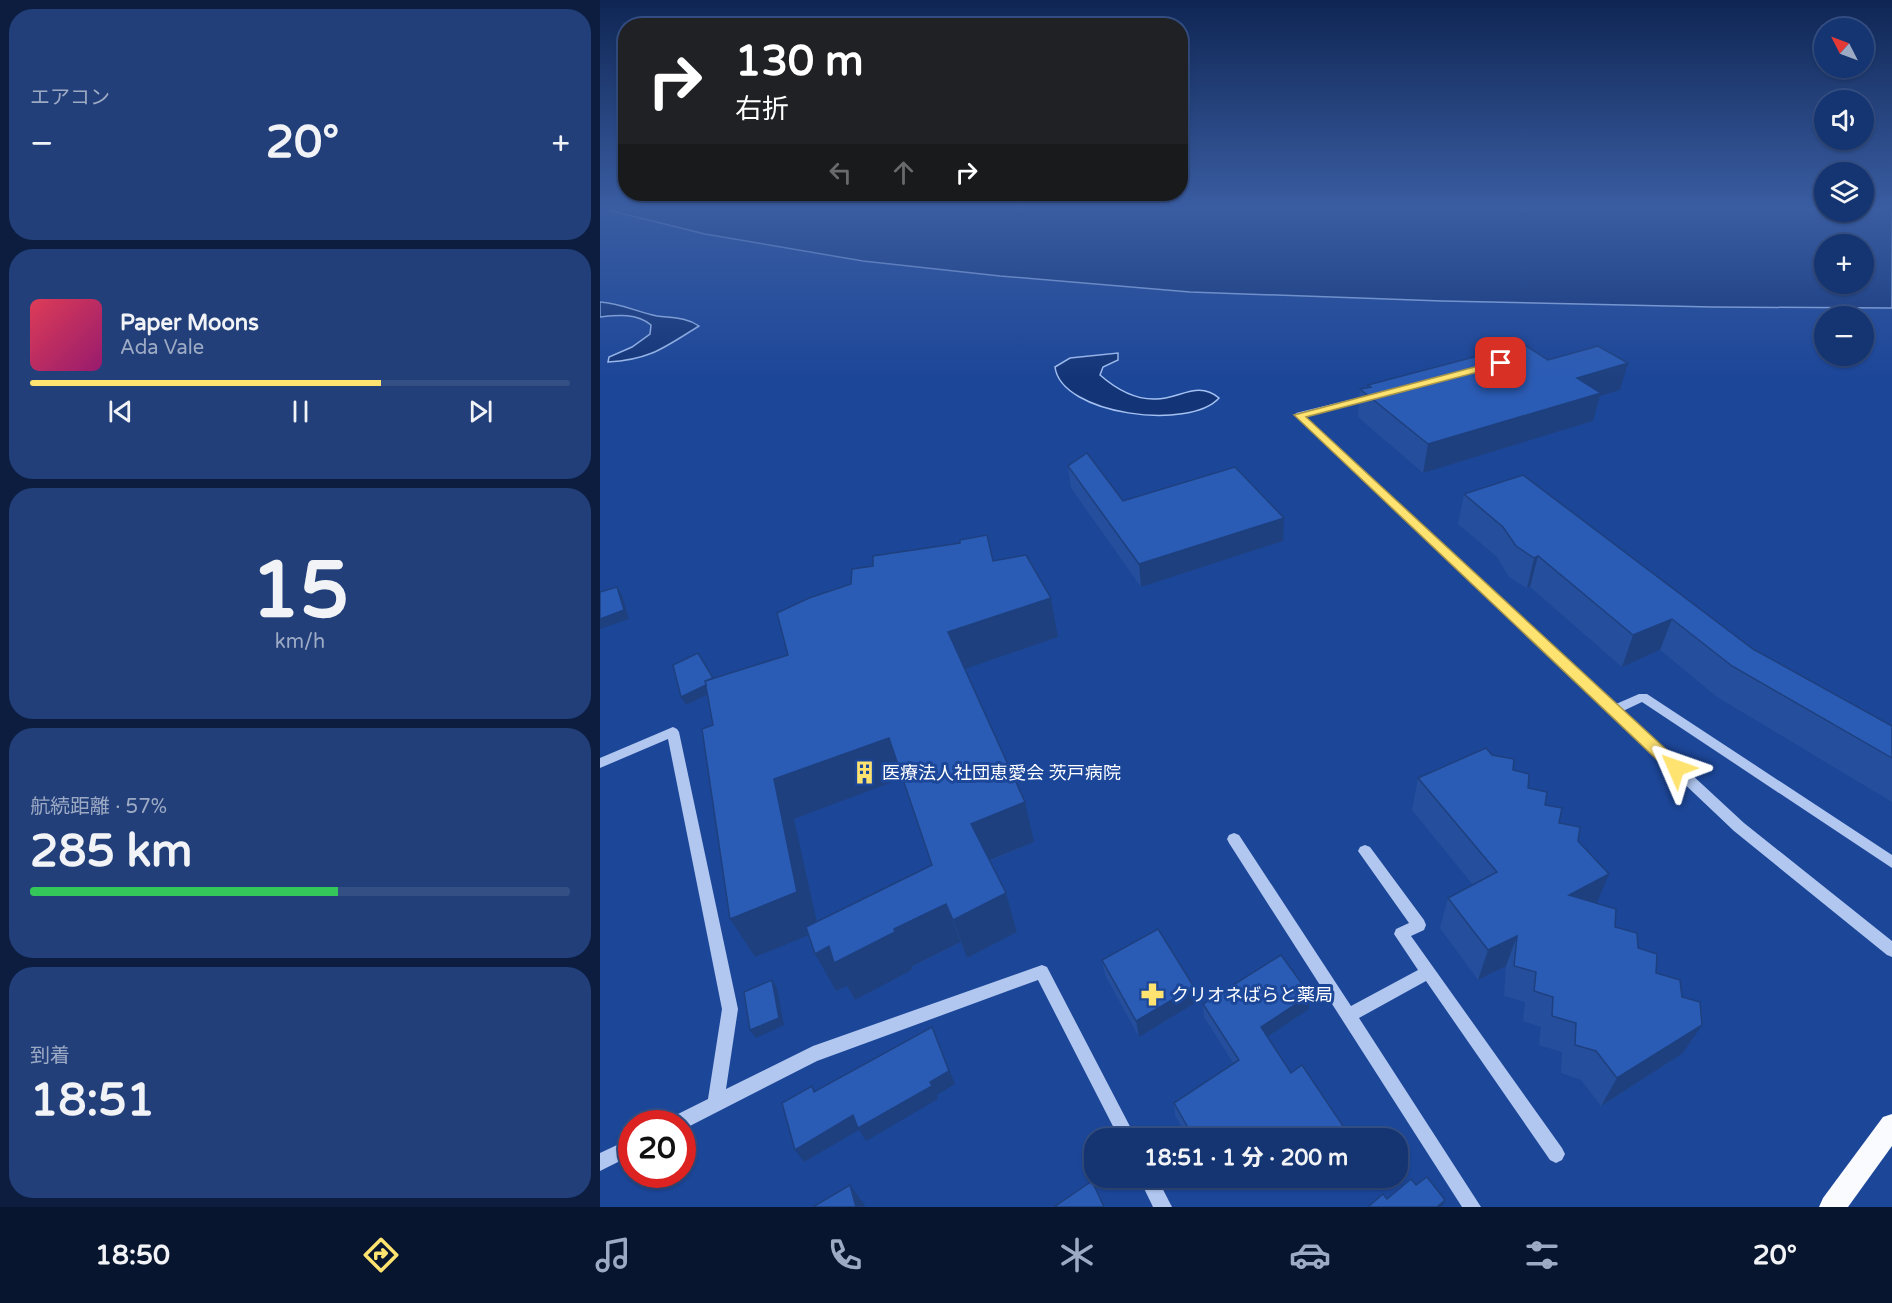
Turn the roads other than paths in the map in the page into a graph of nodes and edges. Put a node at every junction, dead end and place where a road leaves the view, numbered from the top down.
1 (1389, 392) edge
2 (1614, 710) junction
3 (600, 763) edge
4 (1234, 839) dead end
5 (1365, 851) dead end
6 (1892, 862) edge
7 (1892, 950) edge
8 (1428, 972) junction
9 (1348, 1016) junction
10 (716, 1103) junction
11 (696, 1114) edge
12 (1892, 1126) edge
13 (1123, 1128) edge
14 (618, 1153) edge
15 (1556, 1154) dead end
16 (600, 1162) edge
17 (1153, 1188) edge
18 (1163, 1207) edge
19 (1472, 1207) edge
20 (1832, 1207) edge

1 - 2 street
2 - 6 street
2 - 7 street
3 - 10 street
4 - 9 street
5 - 8 street
8 - 9 street
8 - 15 street
9 - 19 street
10 - 11 street
10 - 13 street
12 - 20 main road
14 - 16 street
17 - 18 street

